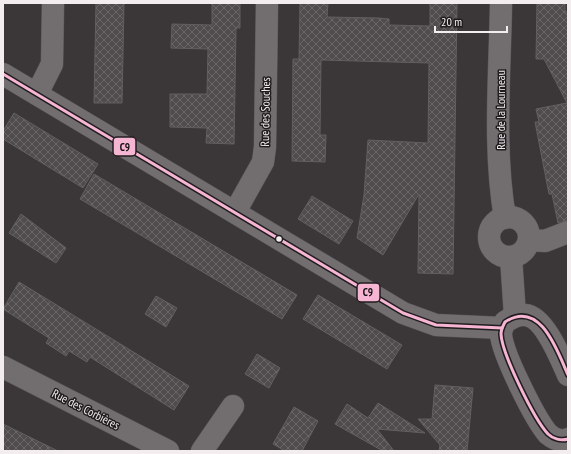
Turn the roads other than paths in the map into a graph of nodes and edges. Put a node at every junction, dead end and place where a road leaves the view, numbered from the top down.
1 (53, 3) edge
2 (267, 3) edge
3 (501, 3) edge
4 (3, 74) edge
5 (38, 94) junction
6 (235, 212) junction
7 (505, 218) junction
8 (568, 232) edge
9 (529, 240) junction
10 (511, 258) junction
11 (508, 322) junction
12 (562, 347) edge
13 (3, 367) edge
14 (568, 375) edge
15 (233, 406) dead end
16 (562, 444) edge
17 (168, 451) edge
18 (202, 451) edge

1 - 5 street
2 - 6 street, Rue des Souches
3 - 7 street, Rue de la Lourneau
4 - 5 street
5 - 6 street
6 - 11 street
7 - 9 street
7 - 10 street
8 - 9 street
9 - 10 street
10 - 11 street
11 - 12 street
11 - 16 street
12 - 14 street
13 - 17 street, Rue des Corbières
15 - 18 street

